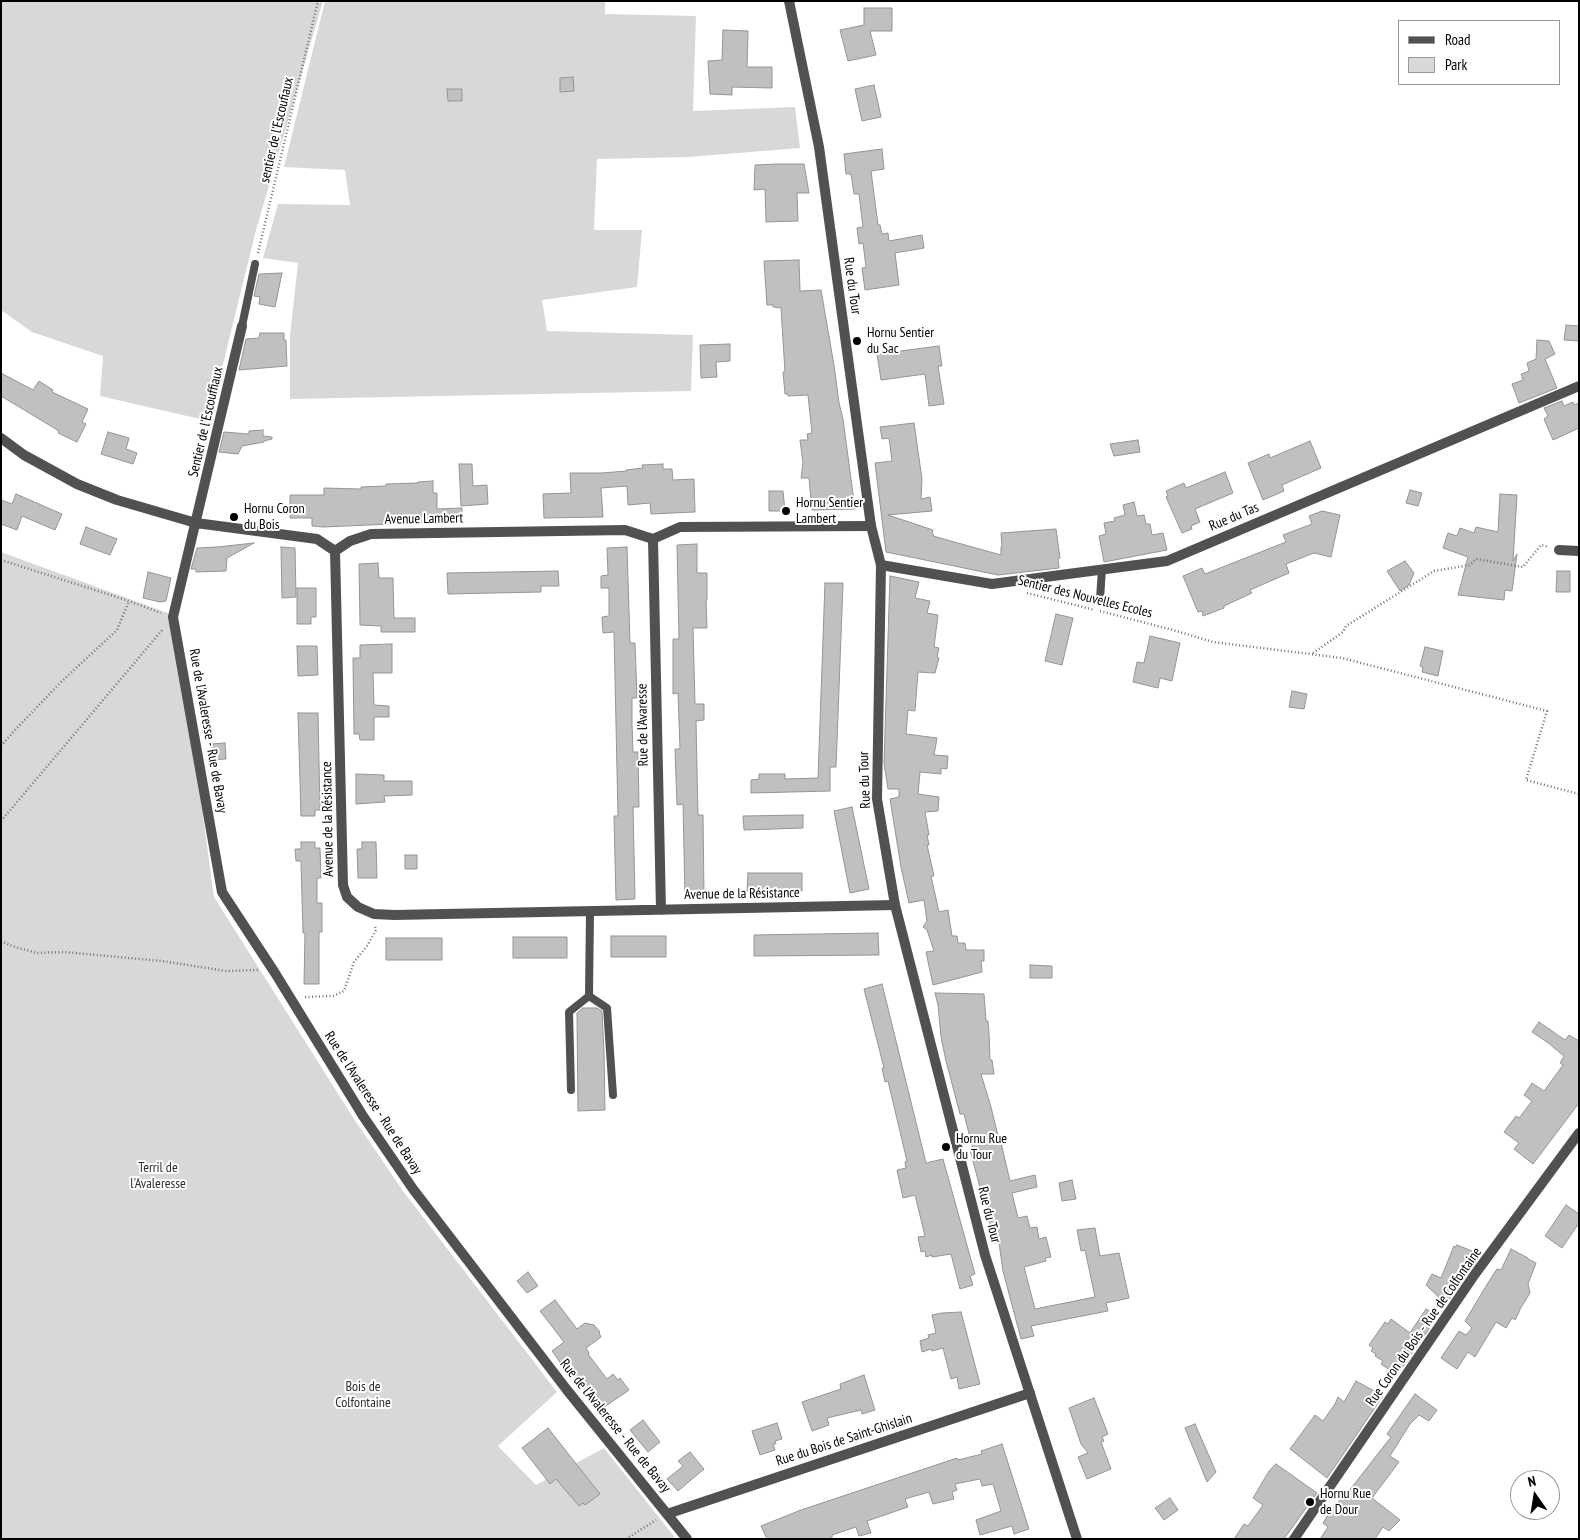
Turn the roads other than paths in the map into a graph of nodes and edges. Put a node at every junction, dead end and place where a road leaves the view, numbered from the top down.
1 (789, 1) edge
2 (255, 264) road end
3 (242, 326) joint
4 (1579, 386) edge
5 (1, 438) edge
6 (196, 523) junction
7 (871, 526) junction
8 (653, 539) junction
9 (1559, 550) road end
10 (335, 551) junction
11 (1579, 552) edge
12 (881, 565) junction
13 (1102, 569) junction
14 (1100, 599) dead end
15 (173, 617) joint
16 (895, 905) junction
17 (661, 910) junction
18 (590, 911) junction
19 (589, 996) junction
20 (571, 1090) dead end
21 (613, 1095) dead end
22 (1579, 1132) edge
23 (1030, 1393) junction
24 (667, 1514) junction
25 (687, 1539) edge
26 (1077, 1539) edge
27 (1294, 1539) edge

1 - 7 street, Rue du Tour
2 - 3 lane
3 - 6 street, Sentier de l'Escouffiaux
4 - 13 street, Rue du Tas
5 - 6 street
6 - 10 street
6 - 15 street, Sentier de l'Escouffiaux
7 - 8 street
7 - 12 street, Rue du Tour
8 - 10 street, Avenue Lambert
8 - 17 street, Rue de l'Avaresse
9 - 11 street
10 - 18 street, Avenue de la Résistance
12 - 13 street, Rue du Tas
12 - 16 street, Rue du Tour
13 - 14 lane
15 - 24 street, Rue de l'Avaleresse - Rue de Bavay
16 - 17 street, Avenue de la Résistance
16 - 23 street, Rue du Tour
17 - 18 street, Avenue de la Résistance
18 - 19 lane
19 - 20 lane
19 - 21 lane
22 - 27 street, Rue Coron du Bois - Rue de Colfontaine
23 - 24 street, Rue du Bois de Saint-Ghislain
23 - 26 street, Rue du Tour
24 - 25 street, Rue de l'Avaleresse - Rue de Bavay

